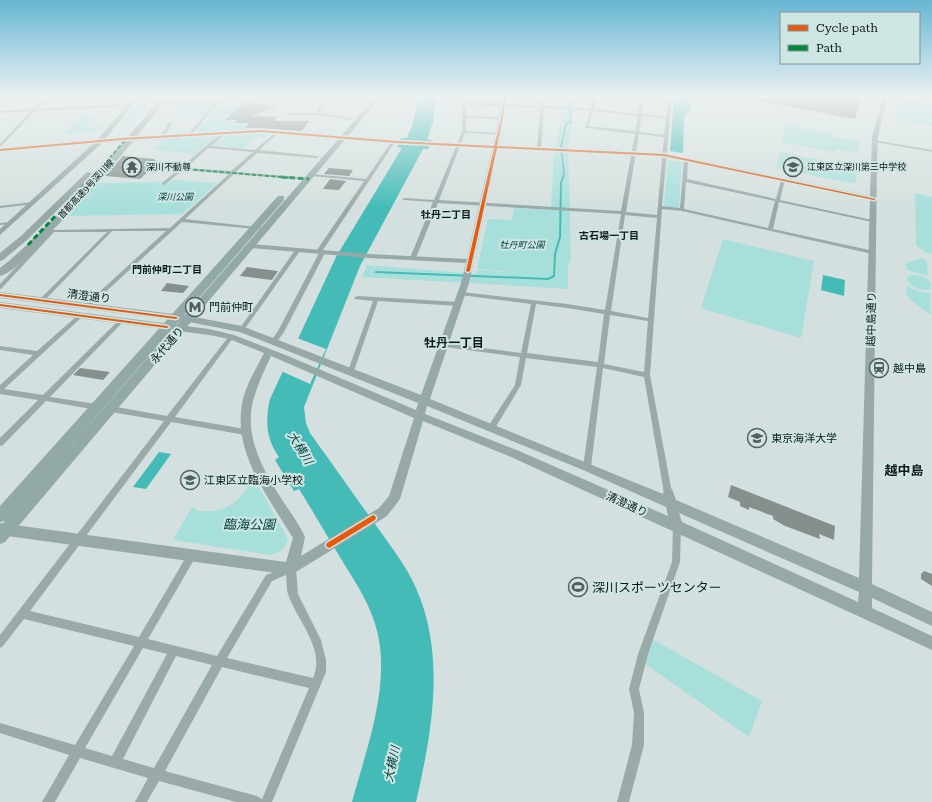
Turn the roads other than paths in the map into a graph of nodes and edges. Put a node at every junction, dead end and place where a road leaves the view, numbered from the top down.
1 (11, 134) edge
2 (106, 134) edge
3 (127, 134) edge
4 (134, 134) edge
5 (163, 134) edge
6 (207, 134) edge
7 (222, 134) edge
8 (274, 134) edge
9 (294, 134) edge
10 (341, 134) edge
11 (342, 134) edge
12 (463, 134) edge
13 (498, 134) edge
14 (540, 134) edge
15 (637, 134) edge
16 (650, 134) edge
17 (876, 134) edge
18 (188, 136) joint
19 (665, 136) joint
20 (128, 138) junction
21 (161, 138) junction
22 (339, 138) junction
23 (6, 139) junction
24 (0, 140) edge
25 (101, 140) junction
26 (875, 141) junction
27 (395, 142) junction
28 (458, 145) junction
29 (0, 146) edge
30 (208, 146) junction
31 (495, 147) junction
32 (539, 149) junction
33 (0, 150) edge
34 (256, 151) junction
35 (932, 151) edge
36 (632, 154) junction
37 (664, 155) junction
38 (318, 157) junction
39 (686, 160) junction
40 (161, 167) dead end
41 (182, 168) junction
42 (233, 172) junction
43 (310, 177) junction
44 (299, 178) junction
45 (367, 180) junction
46 (684, 180) junction
47 (783, 180) junction
48 (164, 184) dead end
49 (73, 190) junction
50 (404, 199) dead end
51 (874, 199) junction
52 (777, 200) junction
53 (436, 201) junction
54 (32, 203) junction
55 (483, 204) junction
56 (0, 207) edge
57 (660, 207) junction
58 (682, 210) junction
59 (623, 213) junction
60 (659, 218) junction
61 (180, 220) junction
62 (872, 221) junction
63 (10, 223) junction
64 (0, 224) edge
65 (254, 228) junction
66 (172, 229) junction
67 (265, 229) junction
68 (770, 229) junction
69 (111, 230) junction
70 (0, 232) edge
71 (28, 245) dead end
72 (251, 246) junction
73 (298, 251) junction
74 (322, 252) junction
75 (872, 252) junction
76 (0, 258) edge
77 (413, 258) junction
78 (470, 261) junction
79 (0, 266) edge
80 (0, 273) edge
81 (0, 287) edge
82 (462, 294) junction
83 (0, 295) edge
84 (18, 298) junction
85 (357, 298) dead end
86 (376, 299) junction
87 (41, 301) junction
88 (534, 302) junction
89 (459, 304) junction
90 (87, 306) junction
91 (2, 307) edge
92 (607, 312) junction
93 (80, 316) junction
94 (189, 319) junction
95 (651, 320) junction
96 (120, 322) junction
97 (178, 323) junction
98 (167, 327) junction
99 (242, 329) junction
100 (231, 337) junction
101 (274, 341) junction
102 (445, 345) junction
103 (0, 348) edge
104 (269, 352) junction
105 (39, 354) junction
106 (524, 355) junction
107 (600, 365) junction
108 (351, 371) junction
109 (647, 375) junction
110 (0, 390) edge
111 (44, 398) junction
112 (424, 401) junction
113 (97, 407) junction
114 (110, 409) junction
115 (420, 416) junction
116 (170, 420) junction
117 (491, 428) junction
118 (245, 432) junction
119 (0, 443) edge
120 (587, 467) junction
121 (670, 499) junction
122 (0, 516) edge
123 (677, 526) junction
124 (2, 532) edge
125 (77, 540) junction
126 (192, 555) junction
127 (291, 569) junction
128 (866, 588) junction
129 (865, 613) junction
130 (22, 614) junction
131 (932, 619) edge
132 (0, 643) edge
133 (141, 643) junction
134 (932, 643) edge
135 (174, 650) junction
136 (220, 661) junction
137 (315, 684) junction
138 (0, 728) edge
139 (77, 752) junction
140 (115, 763) junction
141 (156, 775) junction
142 (48, 802) edge
143 (141, 802) edge
144 (257, 802) edge
145 (266, 802) edge
146 (623, 802) edge

1 - 23 street
2 - 25 street
3 - 49 highway, 首都高速9号深川線
4 - 80 highway, 首都高速9号深川線
5 - 21 street
6 - 18 street
7 - 30 street
8 - 34 street
9 - 22 street
10 - 22 main road, 永代通り
11 - 22 main road, 永代通り
12 - 28 street
13 - 31 street
14 - 32 street
15 - 36 street
16 - 19 street
17 - 26 street, 越中島通り
18 - 21 street
19 - 37 street
20 - 21 street
20 - 25 street
20 - 71 street
22 - 27 street
22 - 38 main road, 永代通り
22 - 43 main road, 永代通り
23 - 24 street
23 - 29 street
25 - 33 street
25 - 54 street
26 - 35 street
26 - 51 street, 越中島通り
27 - 28 street
27 - 45 street
28 - 31 street
28 - 53 street
30 - 34 street
30 - 41 street
31 - 32 street
31 - 55 street
32 - 36 street
34 - 38 street
34 - 42 street
36 - 37 street
36 - 59 street
37 - 39 street
37 - 57 street
38 - 44 main road, 永代通り
39 - 46 street
39 - 47 street
40 - 41 street
41 - 42 street
41 - 48 street
42 - 44 street
42 - 61 street
43 - 44 street
43 - 45 street
43 - 67 main road, 永代通り
44 - 65 main road, 永代通り
45 - 74 street
46 - 52 street
46 - 58 street
47 - 51 street
47 - 52 street
49 - 76 highway, 首都高速9号深川線
49 - 79 highway
50 - 53 street
51 - 62 street, 越中島通り
52 - 62 street
52 - 68 street
53 - 55 street
53 - 77 street
54 - 56 street
54 - 63 street
55 - 59 street
55 - 78 street
57 - 58 street
57 - 60 street
58 - 68 street
59 - 60 street
59 - 92 street
60 - 95 street
61 - 65 street
61 - 66 street
62 - 75 street, 越中島通り
63 - 64 street
63 - 70 street
65 - 67 street
65 - 97 main road, 永代通り
66 - 69 street
66 - 90 street
67 - 72 main road, 永代通り
68 - 75 street
69 - 81 street
69 - 87 street
72 - 73 street
72 - 94 main road, 永代通り
73 - 74 street
73 - 99 street
74 - 77 street
74 - 101 street
75 - 128 street, 越中島通り
77 - 78 street
78 - 82 street
82 - 88 street
82 - 89 street
83 - 84 street, 清澄通り
84 - 87 street, 清澄通り
84 - 91 street
85 - 86 street
86 - 89 street
86 - 108 street
87 - 90 street, 清澄通り
88 - 92 street
88 - 106 street
89 - 102 street
90 - 97 street, 清澄通り
91 - 93 street, 清澄通り
92 - 95 street
92 - 107 street
93 - 96 street, 清澄通り
93 - 105 street
94 - 97 street, 清澄通り
94 - 99 street, 清澄通り
95 - 109 street
96 - 98 street, 清澄通り
96 - 111 street
97 - 98 main road, 永代通り
97 - 100 street, 清澄通り
97 - 114 main road, 永代通り
98 - 113 main road, 永代通り
99 - 101 street, 清澄通り
100 - 104 street, 清澄通り
100 - 116 street
101 - 108 street, 清澄通り
102 - 106 street
102 - 112 street
103 - 105 street
104 - 115 street, 清澄通り
104 - 118 street
105 - 110 street
106 - 107 street
106 - 117 street
107 - 109 street
107 - 120 street
108 - 112 street, 清澄通り
109 - 121 street
110 - 111 street
111 - 113 street
111 - 119 street
112 - 115 street
112 - 117 street, 清澄通り
113 - 122 main road, 永代通り
114 - 116 street
114 - 124 main road, 永代通り
115 - 123 street, 清澄通り
115 - 127 street
116 - 118 street
116 - 125 street
117 - 120 street, 清澄通り
118 - 127 street
120 - 121 street, 清澄通り
121 - 123 street
121 - 128 street, 清澄通り
123 - 129 street, 清澄通り
123 - 146 street
124 - 125 street
125 - 126 street
125 - 130 street
126 - 127 street
126 - 133 street
127 - 136 street
127 - 137 street
128 - 129 street, 越中島通り
128 - 131 street, 清澄通り
129 - 134 street, 清澄通り
130 - 132 street
130 - 133 street
133 - 135 street
133 - 139 street
135 - 136 street
135 - 140 street
136 - 137 street
136 - 141 street
137 - 145 street
138 - 139 street
139 - 140 street
139 - 142 street
140 - 141 street
141 - 143 street
141 - 144 street

